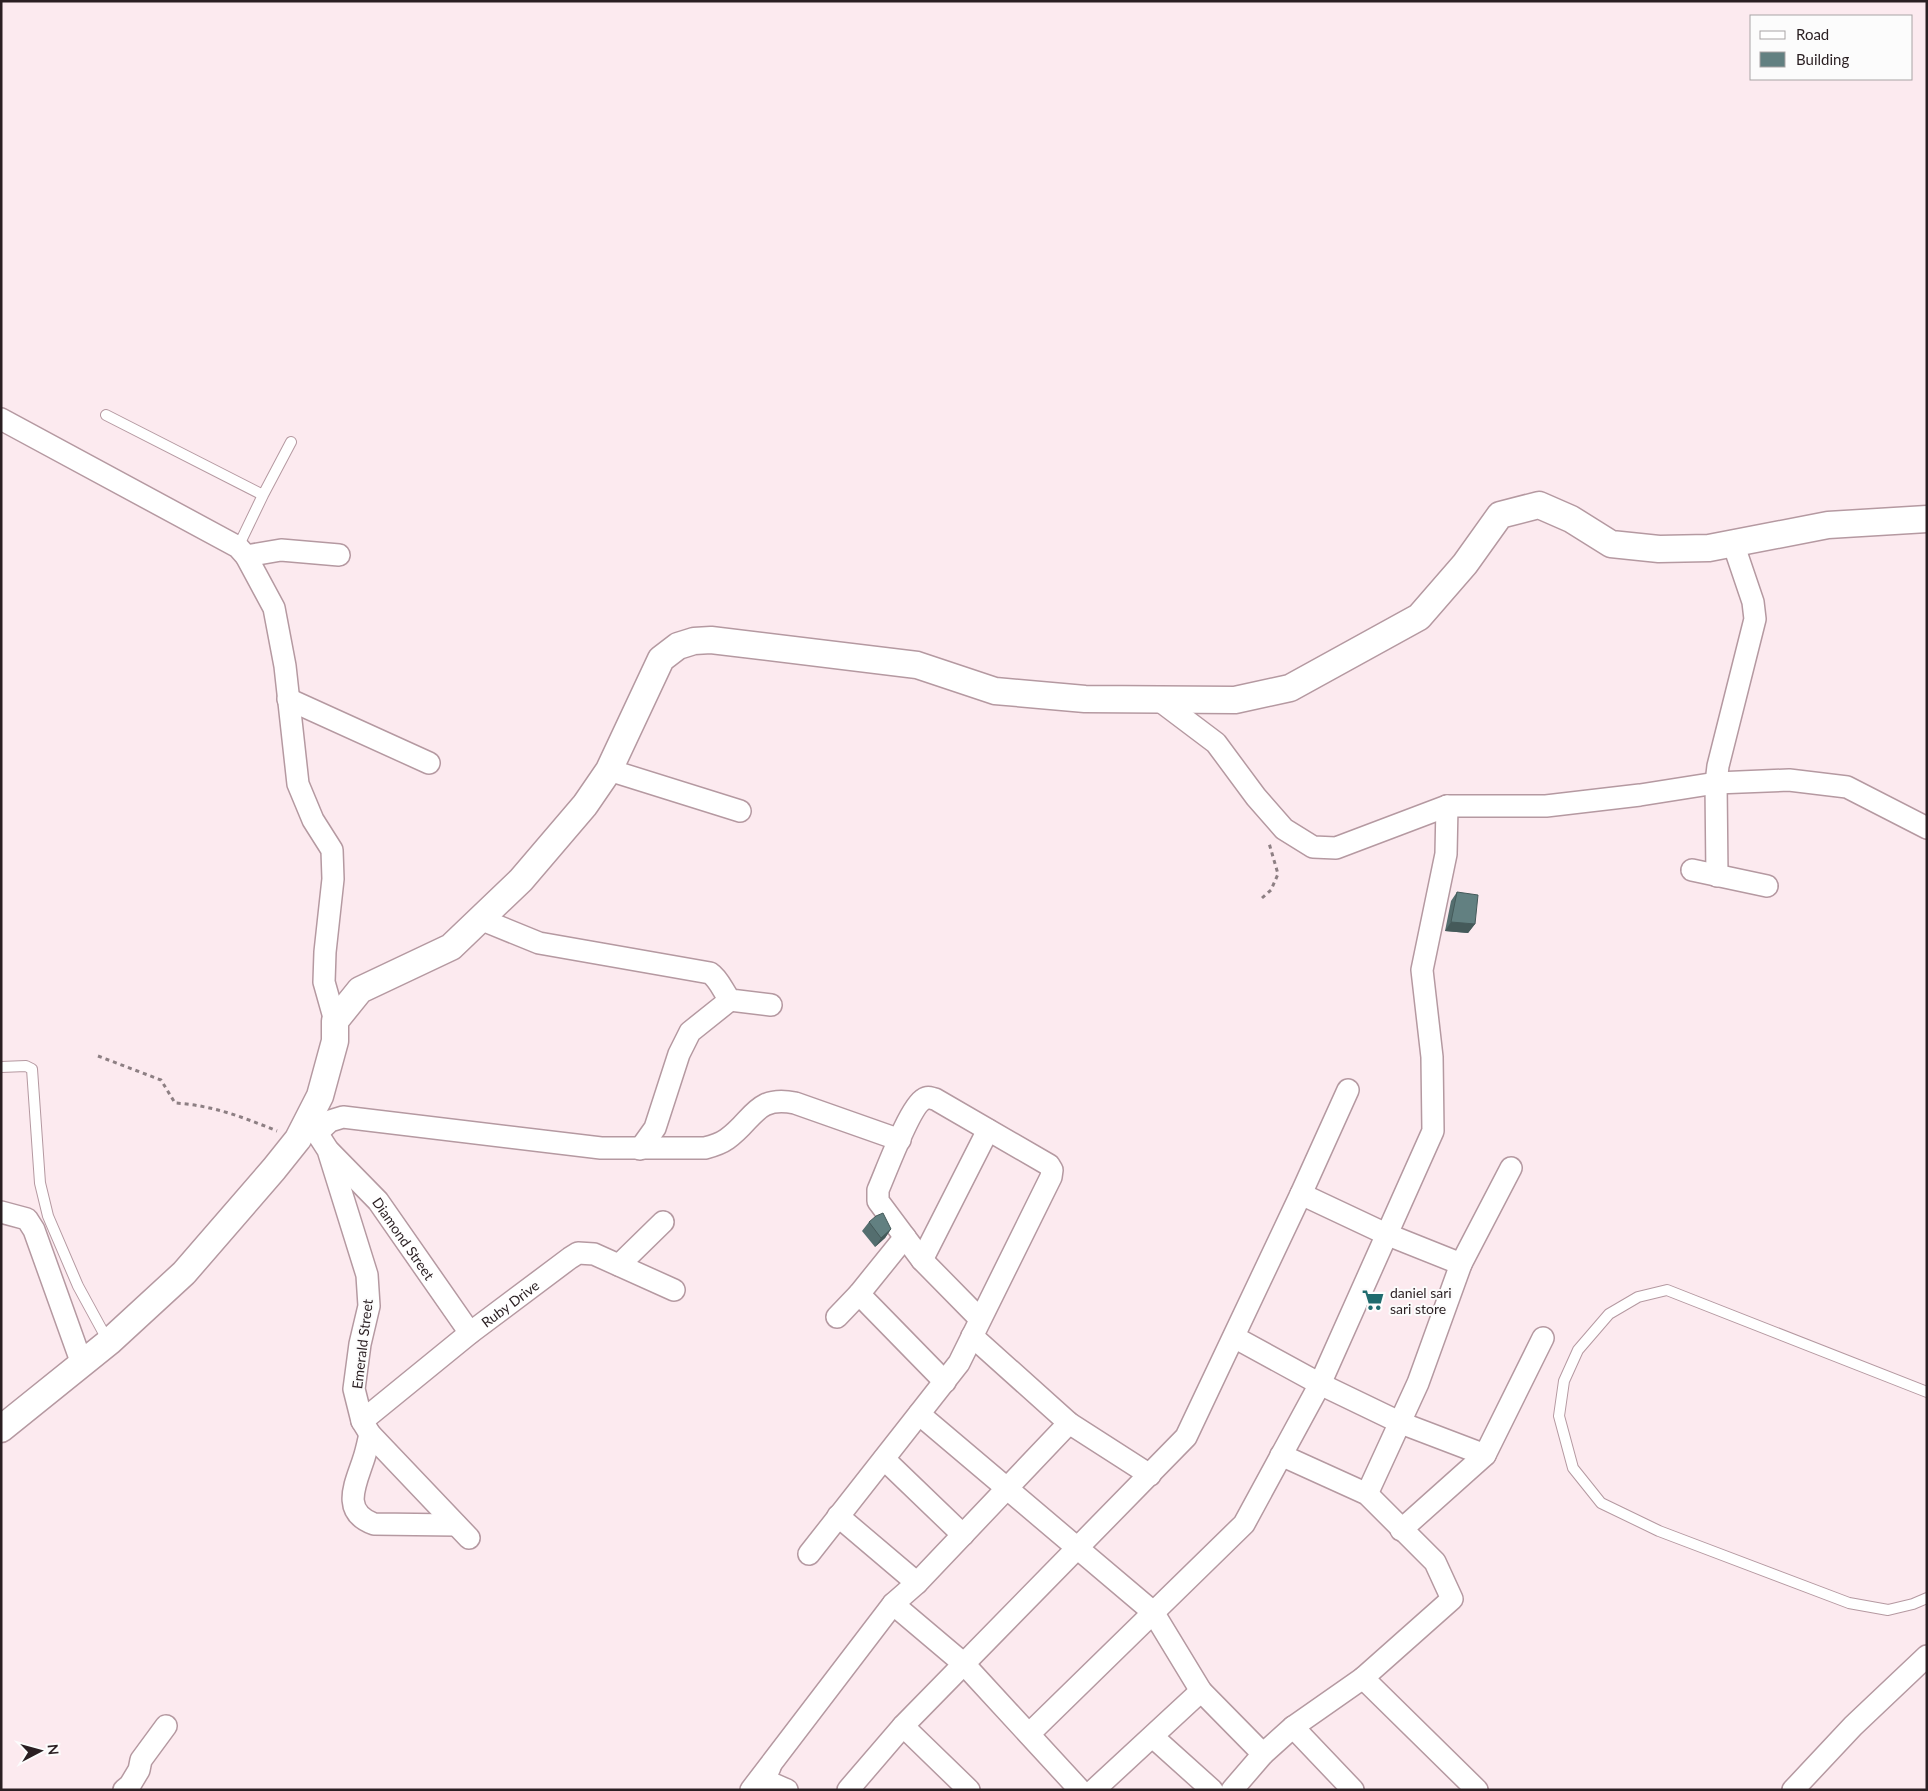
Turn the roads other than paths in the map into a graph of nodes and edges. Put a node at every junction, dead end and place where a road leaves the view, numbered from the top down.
1 (106, 415) dead end
2 (1, 419) edge
3 (291, 442) dead end
4 (263, 494) junction
5 (1927, 519) edge
6 (1733, 543) junction
7 (242, 552) junction
8 (339, 555) dead end
9 (288, 700) junction
10 (1159, 700) junction
11 (429, 762) dead end
12 (609, 770) junction
13 (1716, 783) junction
14 (1447, 806) junction
15 (740, 811) dead end
16 (1927, 828) edge
17 (1692, 870) dead end
18 (1717, 876) junction
19 (1767, 886) dead end
20 (480, 920) junction
21 (730, 1000) junction
22 (772, 1005) dead end
23 (335, 1020) junction
24 (1, 1067) edge
25 (1348, 1090) dead end
26 (988, 1130) junction
27 (312, 1136) junction
28 (900, 1140) junction
29 (640, 1149) junction
30 (1510, 1168) dead end
31 (1302, 1194) junction
32 (1, 1212) edge
33 (663, 1222) dead end
34 (1386, 1234) junction
35 (905, 1237) junction
36 (922, 1260) junction
37 (1461, 1264) junction
38 (619, 1265) junction
39 (674, 1290) dead end
40 (859, 1294) junction
41 (837, 1317) dead end
42 (976, 1328) junction
43 (470, 1333) junction
44 (1234, 1337) junction
45 (1543, 1338) dead end
46 (109, 1342) junction
47 (82, 1364) junction
48 (945, 1382) junction
49 (1320, 1384) junction
50 (1927, 1392) edge
51 (919, 1414) junction
52 (1401, 1422) junction
53 (1069, 1423) junction
54 (366, 1427) junction
55 (1, 1429) edge
56 (1281, 1455) junction
57 (1485, 1455) junction
58 (884, 1459) junction
59 (1150, 1475) junction
60 (1008, 1490) junction
61 (1368, 1494) junction
62 (838, 1516) junction
63 (1401, 1530) junction
64 (963, 1535) junction
65 (1076, 1547) junction
66 (809, 1554) dead end
67 (916, 1583) junction
68 (1927, 1598) edge
69 (892, 1604) junction
70 (1153, 1612) junction
71 (1927, 1656) edge
72 (964, 1664) junction
73 (1362, 1678) junction
74 (1202, 1691) junction
75 (166, 1726) dead end
76 (903, 1726) junction
77 (1293, 1727) junction
78 (1028, 1734) junction
79 (1152, 1737) junction
80 (1263, 1754) junction
81 (770, 1767) junction
82 (124, 1790) edge
83 (751, 1790) edge
84 (788, 1790) edge
85 (848, 1790) edge
86 (969, 1790) edge
87 (1080, 1790) edge
88 (1094, 1790) edge
89 (1212, 1790) edge
90 (1232, 1790) edge
91 (1353, 1790) edge
92 (1477, 1790) edge
93 (1793, 1790) edge

1 - 4 lane
2 - 7 street
3 - 4 lane
4 - 7 lane
5 - 6 street
6 - 10 street
6 - 13 street
7 - 8 street
7 - 9 street
9 - 11 street
9 - 23 street
10 - 12 street
10 - 14 street
12 - 15 street
12 - 20 street
13 - 14 street
13 - 16 street
13 - 18 street
14 - 34 street
17 - 18 street
18 - 19 street
20 - 21 street
20 - 23 street
21 - 22 street
21 - 29 street
23 - 27 street
24 - 46 lane
25 - 31 street
26 - 28 street
26 - 36 street
26 - 42 street
27 - 29 street
27 - 43 street, Diamond Street
27 - 46 street
27 - 54 street, Emerald Street
28 - 29 street
28 - 35 street
30 - 37 street
31 - 34 street
31 - 44 street
32 - 47 street
33 - 38 street
34 - 37 street
34 - 49 street
35 - 36 street
35 - 40 street
36 - 42 street
37 - 52 street
38 - 39 street, Ruby Drive
38 - 43 street, Ruby Drive
40 - 41 street
40 - 48 street
42 - 48 street
42 - 53 street
43 - 54 street, Ruby Drive
44 - 49 street
44 - 59 street
45 - 57 street
46 - 47 street
47 - 55 street
48 - 51 street
49 - 52 street
49 - 56 street
50 - 68 lane
51 - 58 street
51 - 60 street
52 - 57 street
52 - 61 street
53 - 59 street
53 - 60 street
54 - 54 street, Emerald Street
56 - 61 street
56 - 70 street
57 - 63 street
58 - 62 street
58 - 64 street
59 - 65 street
60 - 64 street
60 - 65 street
61 - 63 street
62 - 66 street
62 - 67 street
63 - 73 street
64 - 67 street
65 - 70 street
65 - 72 street
67 - 69 street
69 - 72 street
69 - 81 street
70 - 74 street
70 - 78 street
71 - 93 street
72 - 76 street
72 - 78 street
73 - 77 street
73 - 92 street
74 - 79 street
74 - 80 street
75 - 82 street
76 - 85 street
76 - 86 street
77 - 80 street
77 - 91 street
78 - 87 street
79 - 88 street
79 - 89 street
80 - 90 street
81 - 83 street
81 - 84 street

